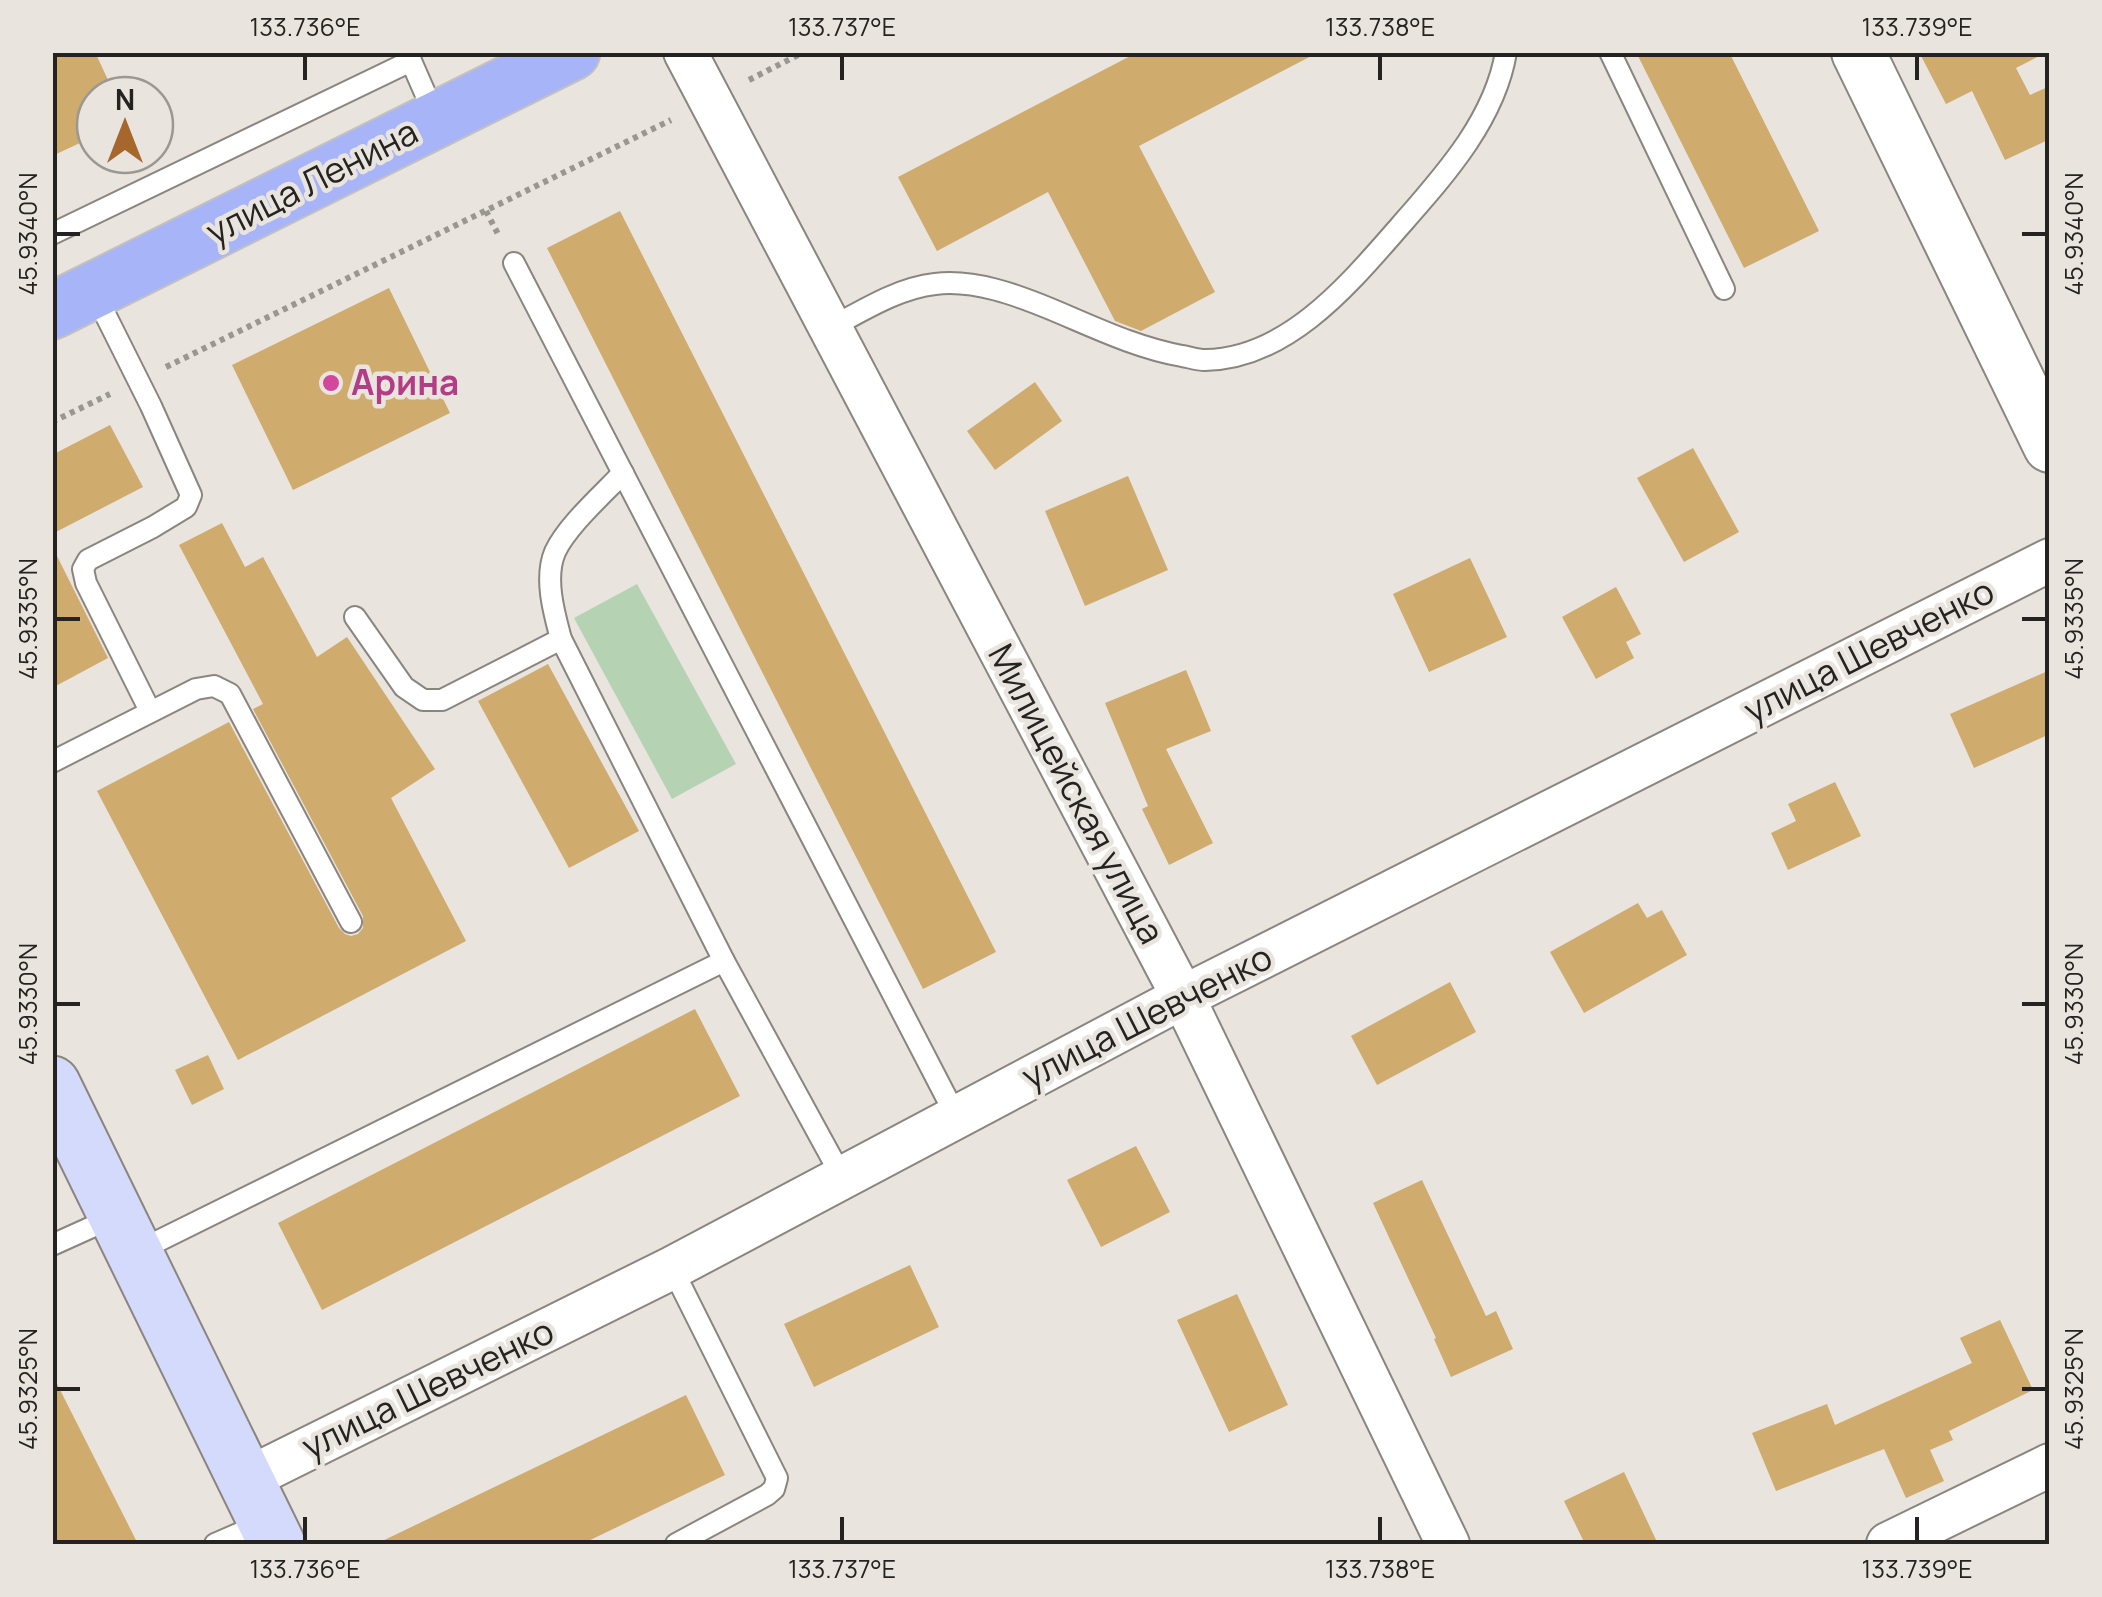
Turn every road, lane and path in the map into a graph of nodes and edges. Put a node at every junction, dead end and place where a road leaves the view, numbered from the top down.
1 (572, 52) edge
2 (686, 52) edge
3 (804, 52) edge
4 (1506, 52) edge
5 (1610, 52) edge
6 (1858, 52) edge
7 (409, 56) edge
8 (710, 101) junction
9 (436, 120) junction
10 (52, 234) edge
11 (514, 263) dead end
12 (1724, 289) dead end
13 (73, 301) edge
14 (830, 328) junction
15 (137, 381) junction
16 (52, 422) edge
17 (2050, 446) edge
18 (624, 474) junction
19 (2050, 560) edge
20 (355, 618) dead end
21 (560, 639) junction
22 (150, 711) junction
23 (52, 762) edge
24 (350, 922) dead end
25 (724, 961) junction
26 (1183, 997) junction
27 (52, 1084) edge
28 (956, 1116) junction
29 (842, 1177) junction
30 (125, 1234) junction
31 (52, 1245) edge
32 (672, 1268) junction
33 (2050, 1465) edge
34 (264, 1515) edge
35 (215, 1544) edge
36 (676, 1544) edge
37 (1448, 1544) edge
38 (1888, 1544) edge

1 - 9 main road, улица Ленина
2 - 8 street, Милицейская улица
3 - 8 path
4 - 14 lane
5 - 12 lane
6 - 17 street
7 - 9 lane
7 - 10 lane
8 - 14 street, Милицейская улица
8 - 15 path
9 - 13 main road, улица Ленина
11 - 18 lane
13 - 15 lane
14 - 26 street, Милицейская улица
15 - 16 path
15 - 22 lane
18 - 21 lane
18 - 28 lane
19 - 26 street, улица Шевченко
20 - 21 lane
21 - 25 lane
22 - 23 lane
22 - 24 lane
25 - 29 lane
25 - 30 lane
26 - 28 street, улица Шевченко
26 - 37 street, Милицейская улица
27 - 30 main road
28 - 29 street, улица Шевченко
29 - 32 street, улица Шевченко
30 - 31 lane
30 - 34 main road
32 - 34 street, улица Шевченко
32 - 36 lane
33 - 38 street
34 - 35 lane

